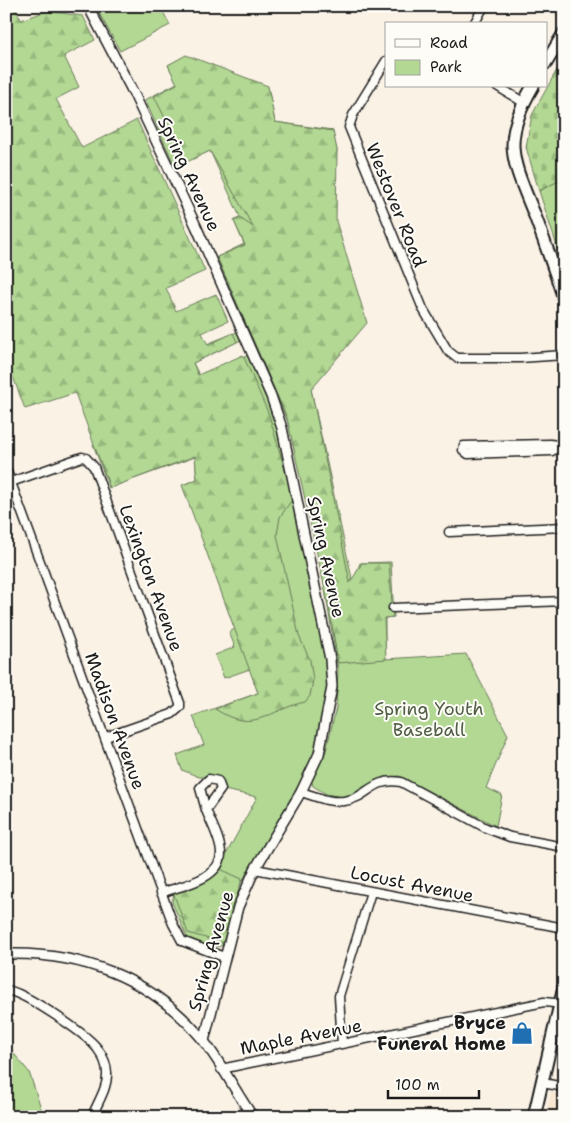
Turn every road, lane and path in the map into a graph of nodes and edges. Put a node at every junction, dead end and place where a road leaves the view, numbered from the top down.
1 (88, 6) edge
2 (484, 6) edge
3 (475, 22) edge
4 (564, 33) edge
5 (548, 60) edge
6 (385, 63) edge
7 (500, 88) edge
8 (531, 88) edge
9 (523, 102) junction
10 (564, 299) edge
11 (564, 355) edge
12 (562, 446) edge
13 (6, 469) edge
14 (11, 482) junction
15 (564, 526) edge
16 (449, 532) dead end
17 (564, 601) edge
18 (393, 608) dead end
19 (106, 737) junction
20 (302, 792) junction
21 (206, 810) dead end
22 (564, 847) edge
23 (255, 869) junction
24 (371, 892) junction
25 (161, 893) junction
26 (564, 928) edge
27 (6, 954) edge
28 (224, 957) junction
29 (564, 987) edge
30 (6, 990) edge
31 (562, 1003) edge
32 (204, 1042) junction
33 (342, 1044) junction
34 (221, 1069) junction
35 (543, 1082) junction
36 (564, 1087) edge
37 (92, 1117) edge
38 (253, 1117) edge
39 (534, 1117) edge

1 - 20 street, Spring Avenue
2 - 3 street
4 - 5 main road
6 - 11 street, Westover Road
7 - 9 street
8 - 9 main road
9 - 10 main road
12 - 12 street
13 - 14 street, Madison Avenue
14 - 19 street, Madison Avenue
14 - 19 street, Lexington Avenue
15 - 16 street
17 - 18 street
19 - 25 street, Madison Avenue
20 - 22 street
20 - 23 street, Spring Avenue
21 - 25 street
23 - 24 street, Locust Avenue
23 - 28 street, Spring Avenue
24 - 26 street, Locust Avenue
24 - 33 street
25 - 28 street, Madison Avenue
27 - 32 street
28 - 32 street, Spring Avenue
29 - 31 main road
30 - 37 street
31 - 33 street, Maple Avenue
31 - 35 main road
32 - 34 street
33 - 34 street, Maple Avenue
34 - 38 street
35 - 36 street
35 - 39 main road

